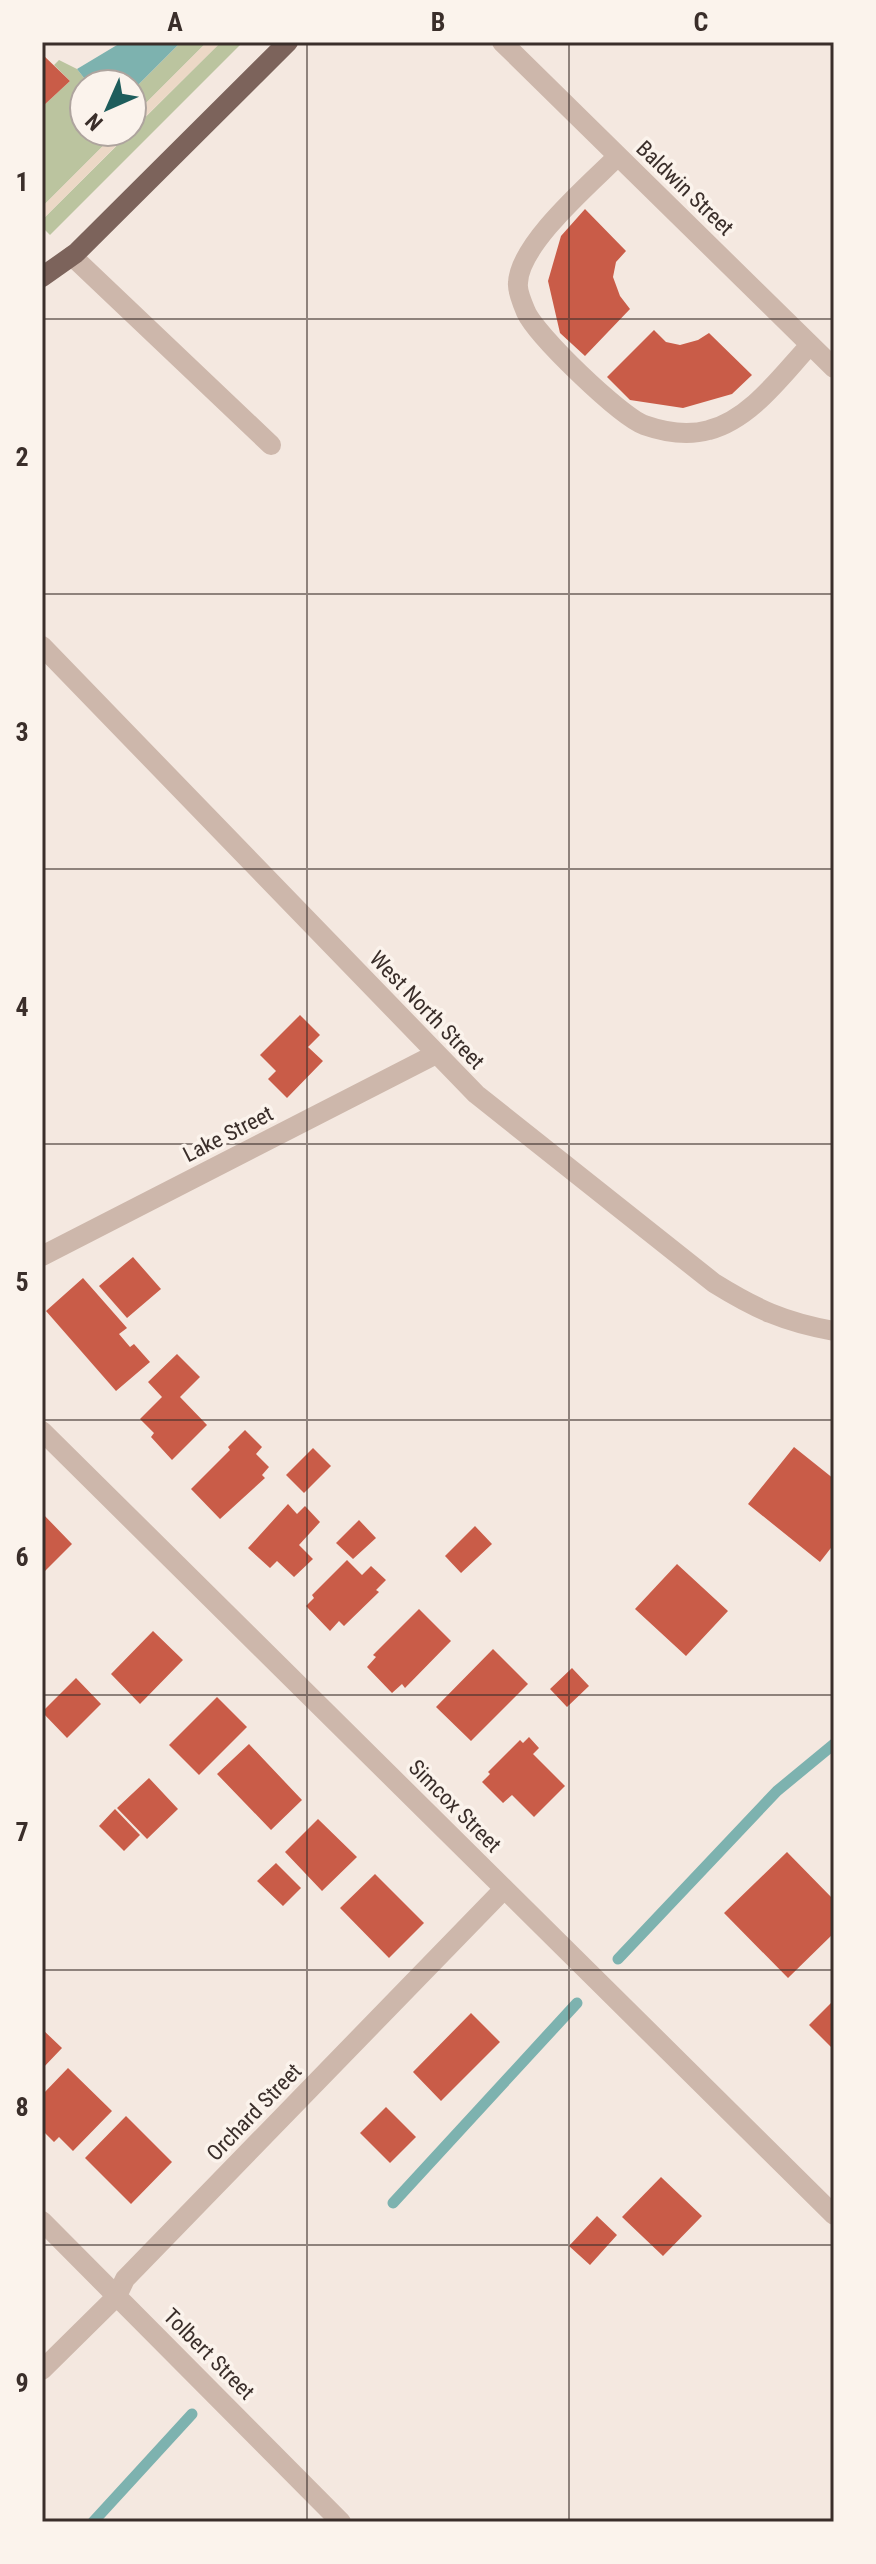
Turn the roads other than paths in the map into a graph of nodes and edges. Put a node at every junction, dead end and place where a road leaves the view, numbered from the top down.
1 (288, 42) edge
2 (502, 42) edge
3 (618, 156) junction
4 (72, 256) junction
5 (42, 277) edge
6 (810, 345) junction
7 (834, 368) edge
8 (271, 445) dead end
9 (43, 650) edge
10 (436, 1054) junction
11 (42, 1256) edge
12 (834, 1331) edge
13 (42, 1431) edge
14 (504, 1889) junction
15 (834, 2215) edge
16 (42, 2221) edge
17 (117, 2296) junction
18 (42, 2370) edge
19 (341, 2522) edge

1 - 4 main road
2 - 3 street, Baldwin Street
3 - 6 street, Baldwin Street
3 - 6 street
4 - 5 main road
4 - 8 street
6 - 7 street, Baldwin Street
9 - 10 street, West North Street
10 - 11 street, Lake Street
10 - 12 street, West North Street
13 - 14 street, Simcox Street
14 - 15 street, Simcox Street
14 - 17 street, Orchard Street
16 - 17 street, Tolbert Street
17 - 18 street, Orchard Street
17 - 19 street, Tolbert Street

